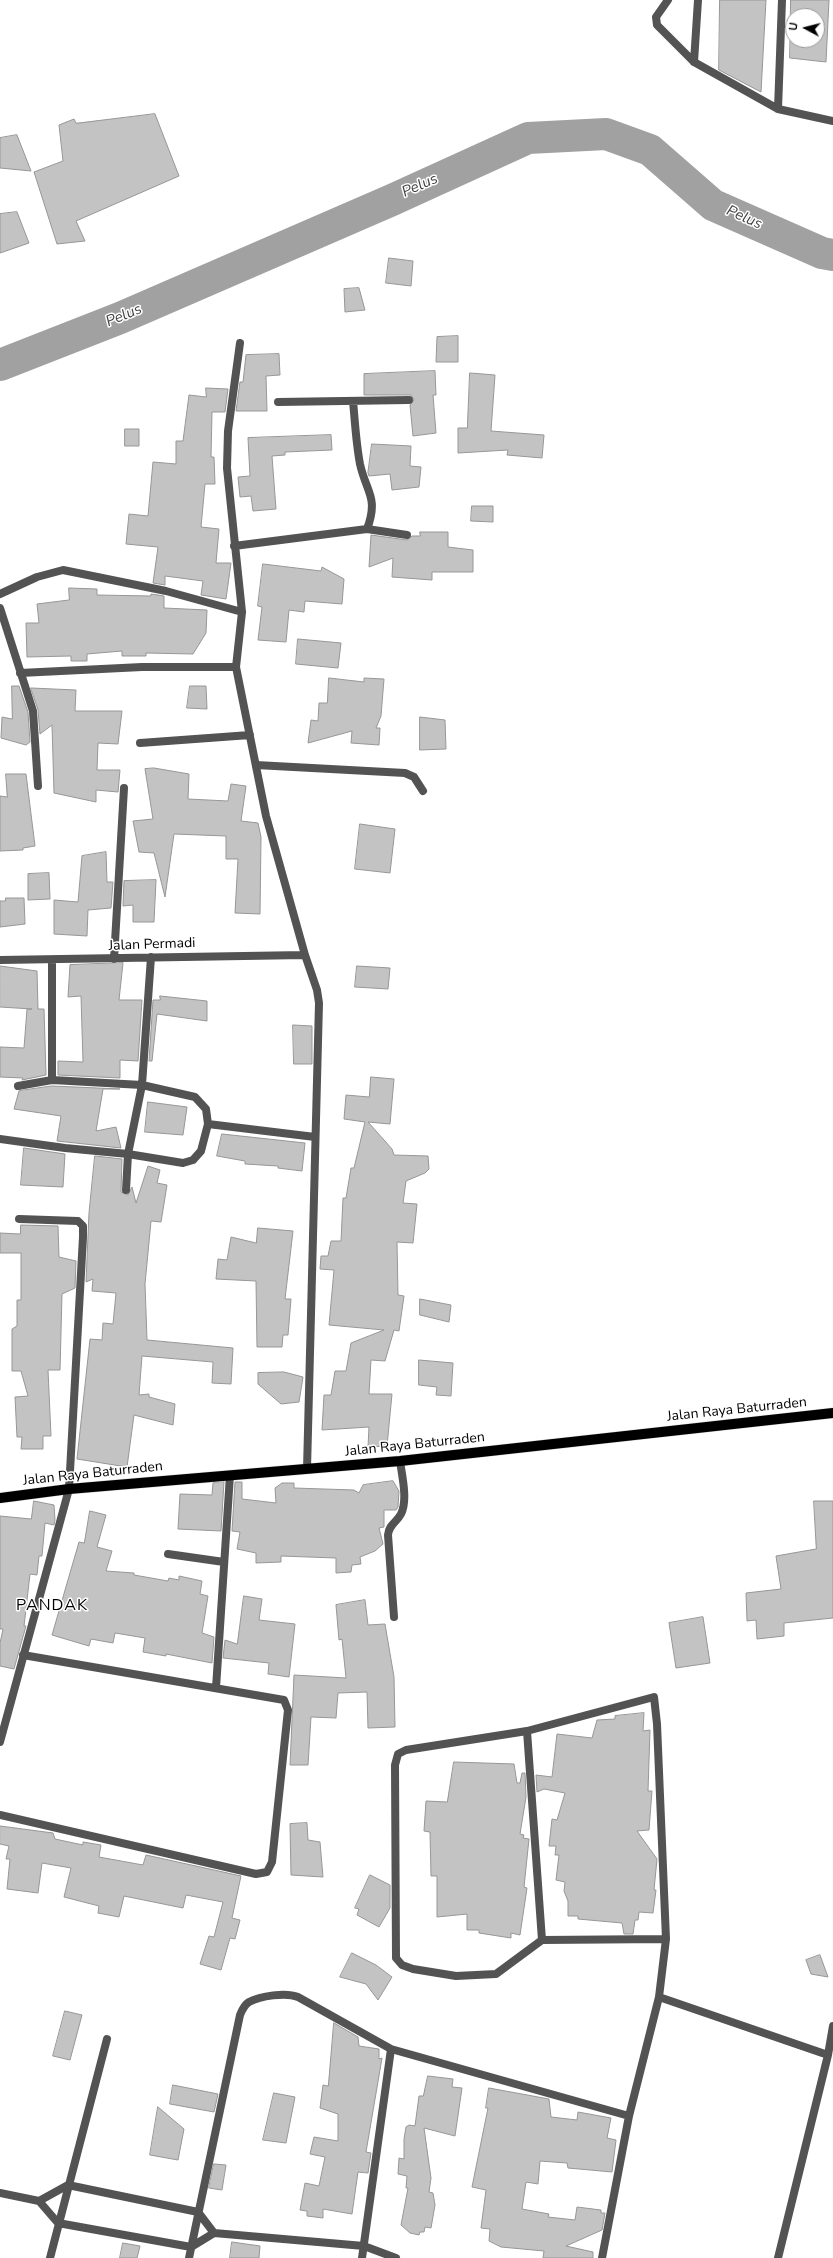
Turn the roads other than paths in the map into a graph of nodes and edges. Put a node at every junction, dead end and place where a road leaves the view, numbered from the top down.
1 (668, 0) edge
2 (698, 0) edge
3 (782, 0) edge
4 (694, 62) junction
5 (778, 109) junction
6 (833, 121) edge
7 (240, 343) dead end
8 (409, 400) dead end
9 (353, 401) junction
10 (278, 402) dead end
11 (367, 529) junction
12 (407, 535) dead end
13 (234, 546) junction
14 (0, 594) edge
15 (1, 610) edge
16 (242, 612) junction
17 (236, 667) junction
18 (20, 673) junction
19 (250, 735) junction
20 (140, 743) dead end
21 (256, 765) junction
22 (38, 786) dead end
23 (124, 788) dead end
24 (423, 791) dead end
25 (305, 955) junction
26 (151, 957) junction
27 (0, 960) edge
28 (52, 960) junction
29 (114, 960) junction
30 (52, 1080) junction
31 (142, 1085) junction
32 (18, 1086) dead end
33 (208, 1124) junction
34 (315, 1137) junction
35 (0, 1139) edge
36 (128, 1154) junction
37 (126, 1190) dead end
38 (19, 1219) dead end
39 (833, 1413) edge
40 (400, 1462) junction
41 (307, 1469) junction
42 (230, 1475) junction
43 (69, 1489) junction
44 (0, 1498) edge
45 (168, 1554) dead end
46 (224, 1562) junction
47 (394, 1617) dead end
48 (24, 1655) junction
49 (216, 1688) junction
50 (527, 1731) junction
51 (0, 1742) edge
52 (0, 1815) edge
53 (666, 1939) junction
54 (542, 1940) junction
55 (659, 1998) junction
56 (833, 2026) edge
57 (107, 2039) dead end
58 (391, 2049) junction
59 (828, 2055) junction
60 (629, 2116) junction
61 (68, 2185) junction
62 (0, 2193) edge
63 (39, 2201) junction
64 (198, 2212) junction
65 (58, 2223) junction
66 (214, 2232) junction
67 (364, 2246) junction
68 (191, 2247) junction
69 (50, 2258) edge
70 (189, 2258) edge
71 (362, 2258) edge
72 (396, 2258) edge
73 (602, 2258) edge
74 (778, 2258) edge

1 - 4 street
2 - 4 street
3 - 5 street
4 - 5 street
5 - 6 street
7 - 13 street
8 - 9 street
9 - 10 street
9 - 11 street
11 - 12 street
11 - 13 street
13 - 16 street
14 - 16 street
15 - 18 street
16 - 17 street
17 - 18 street
17 - 19 street
18 - 22 street
19 - 20 street
19 - 21 street
21 - 24 street
21 - 25 street
23 - 29 street
25 - 26 street, Jalan Permadi
25 - 34 street
26 - 29 street, Jalan Permadi
26 - 31 street
27 - 28 street, Jalan Permadi
28 - 29 street, Jalan Permadi
28 - 30 street
30 - 31 street
30 - 32 street
31 - 33 street
31 - 36 street
33 - 34 street
33 - 36 street
34 - 41 street
35 - 36 street
36 - 37 street
38 - 43 street
39 - 40 main road, Jalan Raya Baturraden
40 - 41 main road, Jalan Raya Baturraden
40 - 47 street
41 - 42 main road, Jalan Raya Baturraden
42 - 43 main road, Jalan Raya Baturraden
42 - 46 street
43 - 44 main road, Jalan Raya Baturraden
43 - 48 street
45 - 46 street
46 - 49 street
48 - 49 street
48 - 51 street
49 - 52 street
50 - 53 street
50 - 54 street
50 - 54 street
53 - 54 street
53 - 55 street
55 - 59 street
55 - 60 street
56 - 59 street
57 - 61 street
58 - 60 street
58 - 64 street
58 - 67 street
59 - 74 street
60 - 73 street
61 - 63 street
61 - 64 street
61 - 65 street
62 - 63 street
63 - 65 street
64 - 66 street
64 - 68 street
65 - 68 street
65 - 69 street
66 - 67 street
66 - 68 street
67 - 71 street
67 - 72 street
68 - 70 street

